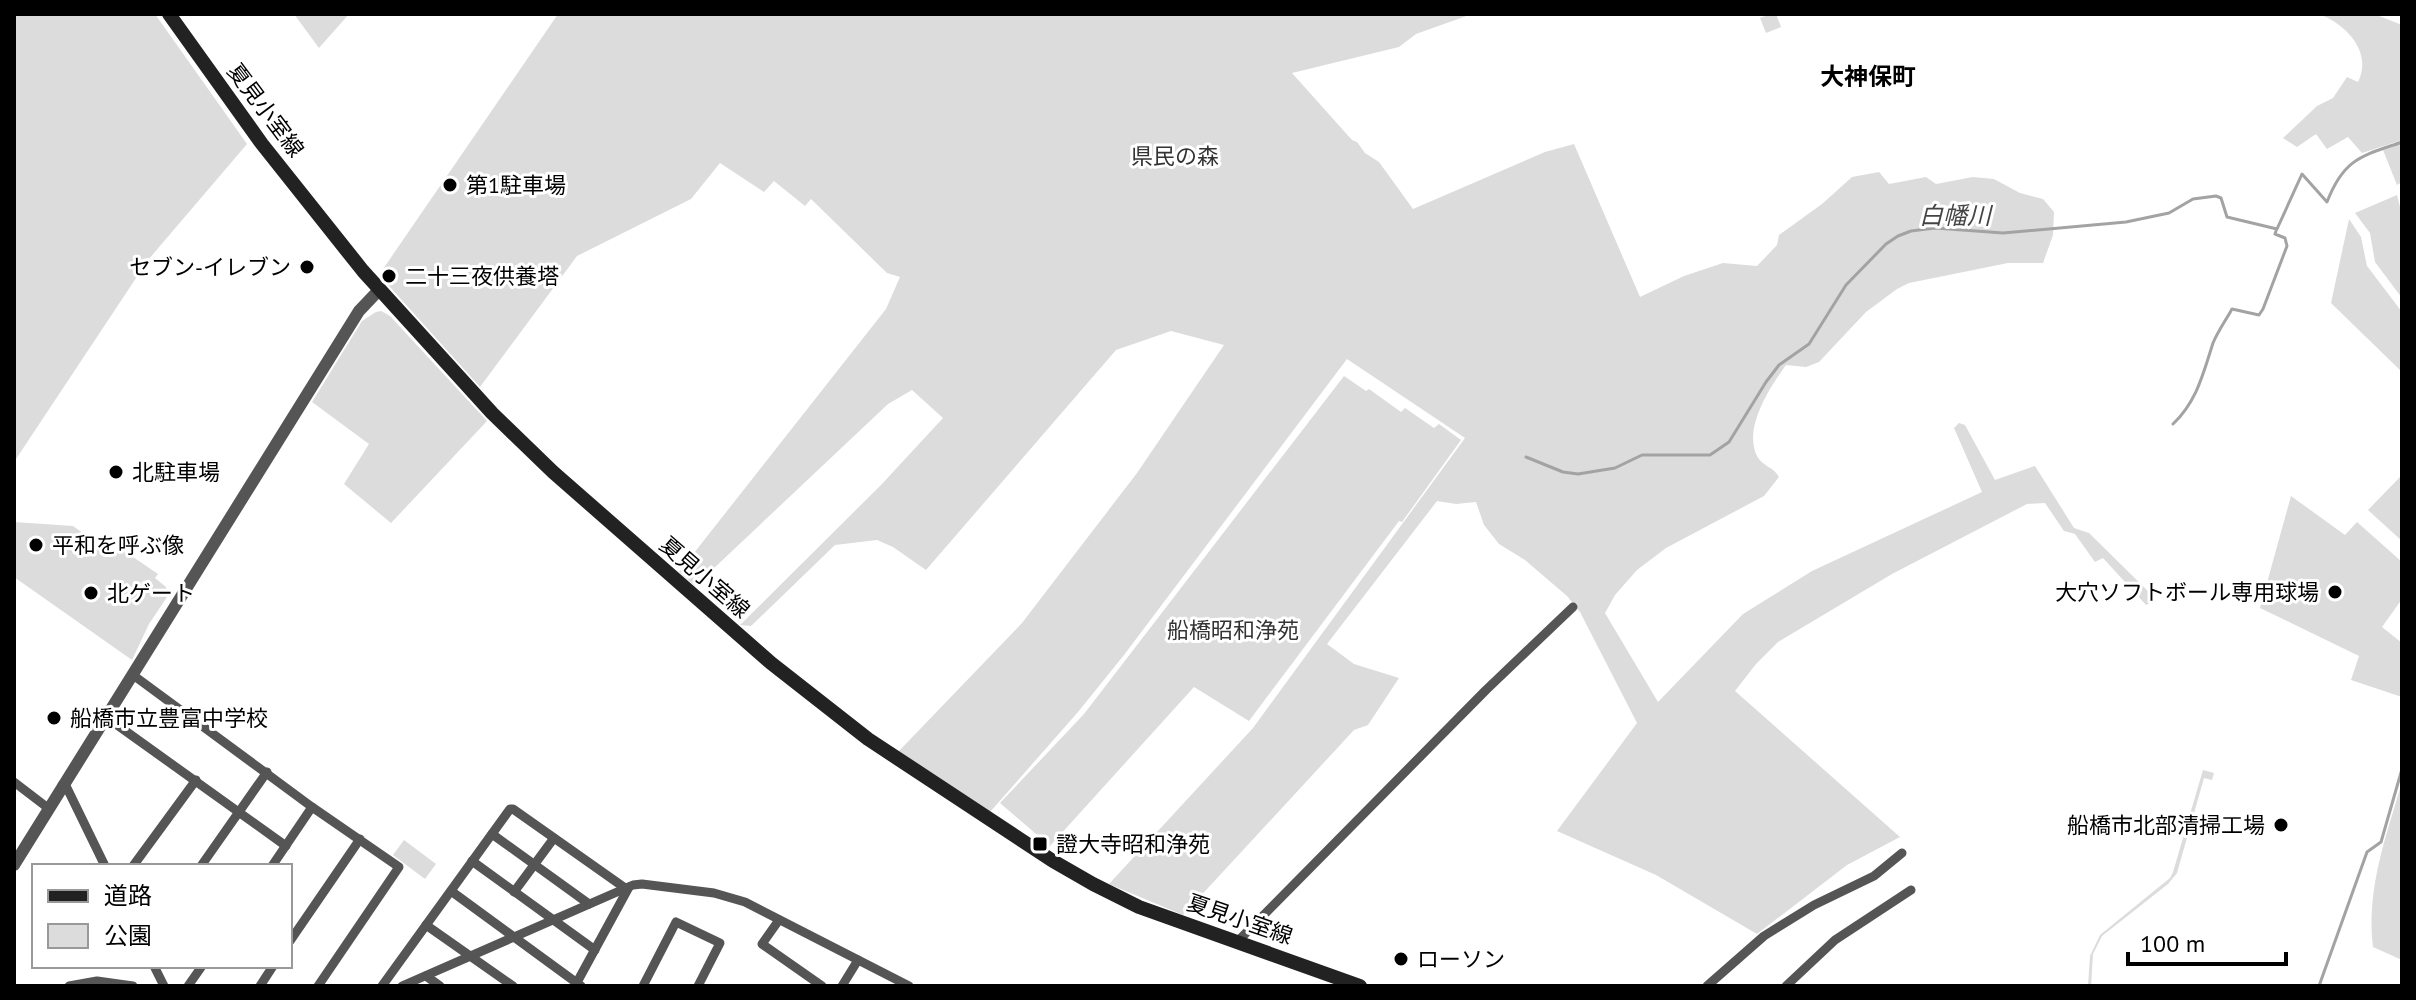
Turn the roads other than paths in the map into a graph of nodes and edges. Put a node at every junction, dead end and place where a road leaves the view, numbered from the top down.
1 (169, 14) edge
2 (379, 290) junction
3 (1573, 607) dead end
4 (133, 675) junction
5 (106, 717) junction
6 (267, 772) junction
7 (196, 780) junction
8 (14, 782) edge
9 (62, 785) junction
10 (312, 807) junction
11 (48, 808) junction
12 (239, 812) junction
13 (492, 834) junction
14 (554, 838) junction
15 (360, 839) junction
16 (286, 846) junction
17 (1902, 853) dead end
18 (472, 861) junction
19 (104, 864) edge
20 (134, 864) edge
21 (202, 864) edge
22 (273, 864) edge
23 (14, 865) edge
24 (534, 865) junction
25 (627, 887) junction
26 (1911, 890) dead end
27 (451, 891) junction
28 (514, 892) junction
29 (589, 904) junction
30 (553, 920) junction
31 (779, 920) junction
32 (426, 925) junction
33 (292, 938) edge
34 (512, 938) junction
35 (1237, 942) junction
36 (595, 950) junction
37 (471, 956) junction
38 (858, 960) junction
39 (155, 968) edge
40 (201, 968) edge
41 (272, 968) edge
42 (426, 976) junction
43 (506, 984) edge
44 (578, 985) edge
45 (69, 986) edge
46 (133, 986) edge
47 (164, 986) edge
48 (188, 986) edge
49 (260, 986) edge
50 (318, 986) edge
51 (382, 986) edge
52 (402, 986) edge
53 (440, 986) edge
54 (643, 986) edge
55 (698, 986) edge
56 (822, 986) edge
57 (842, 986) edge
58 (909, 986) edge
59 (1360, 986) edge
60 (1707, 986) edge
61 (1786, 986) edge

1 - 2 main road, 夏見小室線
2 - 4 street
2 - 35 main road, 夏見小室線
3 - 35 street
4 - 5 street
4 - 6 street
5 - 7 street
5 - 9 street
6 - 10 street
6 - 12 street
7 - 12 street
7 - 20 street
8 - 11 street
9 - 11 street
9 - 19 street
10 - 15 street
10 - 16 street
11 - 23 street
12 - 16 street
12 - 21 street
13 - 14 street
13 - 18 street
13 - 24 street
14 - 24 street
14 - 25 street
15 - 33 street
15 - 50 street
16 - 22 street
17 - 60 street
18 - 27 street
18 - 28 street
24 - 28 street
24 - 29 street
25 - 29 street
25 - 31 street
25 - 36 street
26 - 61 street
27 - 32 street
27 - 34 street
28 - 30 street
29 - 30 street
30 - 34 street
30 - 36 street
31 - 38 street
31 - 56 street
32 - 37 street
32 - 51 street
34 - 37 street
34 - 44 street
35 - 59 main road, 夏見小室線
36 - 44 street
37 - 42 street
37 - 43 street
38 - 57 street
38 - 58 street
39 - 47 street
40 - 48 street
41 - 49 street
42 - 52 street
42 - 53 street
45 - 46 street
54 - 55 street

